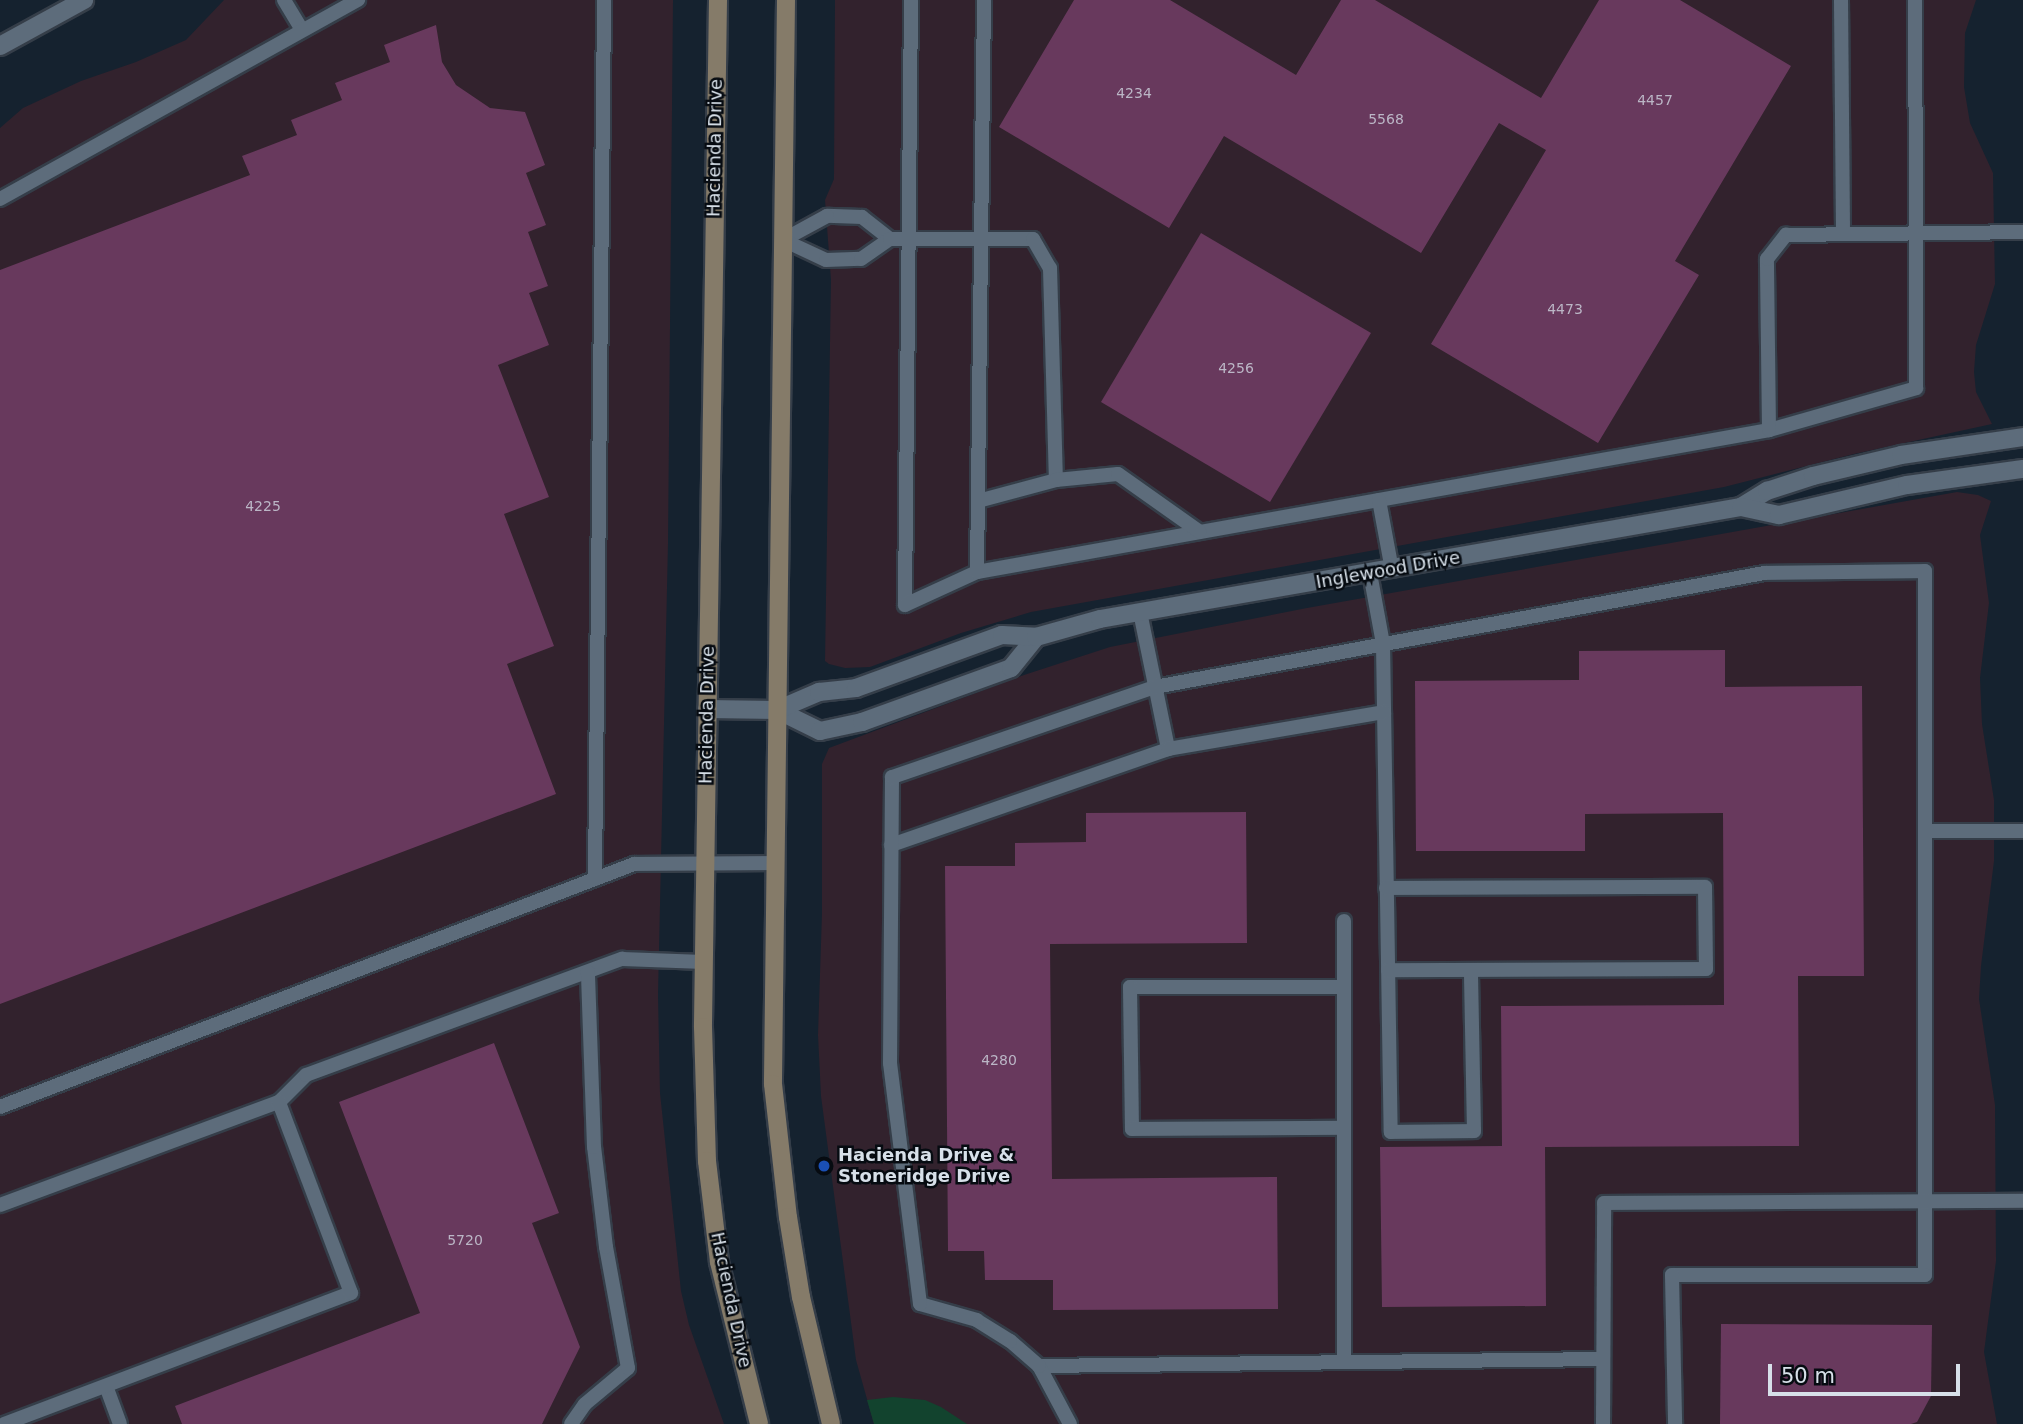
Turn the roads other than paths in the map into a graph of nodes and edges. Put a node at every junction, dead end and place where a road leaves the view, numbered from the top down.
1 (84, 0) edge
2 (284, 0) edge
3 (358, 0) edge
4 (604, 0) edge
5 (718, 0) edge
6 (786, 0) edge
7 (911, 0) edge
8 (984, 0) edge
9 (1841, 0) edge
10 (1915, 0) edge
11 (302, 30) junction
12 (0, 46) edge
13 (0, 199) edge
14 (1915, 232) junction
15 (2023, 232) edge
16 (1843, 234) junction
17 (908, 238) junction
18 (981, 238) junction
19 (890, 239) junction
20 (783, 240) junction
21 (1769, 430) junction
22 (2023, 437) edge
23 (2023, 469) edge
24 (1056, 480) junction
25 (1379, 500) junction
26 (978, 501) junction
27 (1741, 507) junction
28 (1200, 532) junction
29 (1392, 570) junction
30 (977, 572) junction
31 (1370, 573) junction
32 (1140, 612) junction
33 (1036, 637) junction
34 (1382, 644) junction
35 (1155, 687) junction
36 (707, 709) junction
37 (777, 710) junction
38 (1384, 712) junction
39 (1168, 748) junction
40 (1925, 831) junction
41 (2023, 831) edge
42 (891, 845) junction
43 (705, 862) junction
44 (775, 863) junction
45 (594, 879) junction
46 (1387, 888) junction
47 (1344, 921) dead end
48 (704, 962) junction
49 (1388, 970) junction
50 (1471, 970) junction
51 (588, 972) junction
52 (1344, 987) junction
53 (279, 1102) junction
54 (0, 1107) edge
55 (1344, 1128) junction
56 (2023, 1201) edge
57 (1925, 1203) junction
58 (0, 1205) edge
59 (1603, 1359) junction
60 (1344, 1362) junction
61 (1039, 1366) junction
62 (106, 1385) junction
63 (4, 1424) edge
64 (120, 1424) edge
65 (571, 1424) edge
66 (759, 1424) edge
67 (831, 1424) edge
68 (1070, 1424) edge
69 (1603, 1424) edge
70 (1675, 1424) edge

1 - 12 street
2 - 11 lane
3 - 11 lane
4 - 45 lane
5 - 36 main road, Hacienda Drive
6 - 20 main road
7 - 17 lane
8 - 18 lane
9 - 16 lane
10 - 14 lane
11 - 13 lane
14 - 15 lane
14 - 16 lane
14 - 21 lane
16 - 21 lane
17 - 18 lane
17 - 19 lane
17 - 30 lane
18 - 24 lane
18 - 26 lane
19 - 20 lane
19 - 20 lane
20 - 37 main road
21 - 25 lane
22 - 27 street, Inglewood Drive
23 - 27 street, Inglewood Drive
24 - 26 lane
24 - 28 lane
25 - 28 lane
25 - 29 lane
26 - 30 lane
27 - 29 street, Inglewood Drive
28 - 30 lane
29 - 31 street, Inglewood Drive
31 - 32 street, Inglewood Drive
31 - 34 lane
32 - 33 street, Inglewood Drive
32 - 35 lane
33 - 37 street, Inglewood Drive
33 - 37 street, Inglewood Drive
34 - 35 lane
34 - 38 lane
34 - 40 lane
35 - 39 lane
35 - 42 lane
36 - 37 street, Inglewood Drive
36 - 43 main road, Hacienda Drive
37 - 44 main road
38 - 39 lane
38 - 46 lane
39 - 42 lane
40 - 41 lane
40 - 57 lane
42 - 61 lane
43 - 44 lane
43 - 45 lane
43 - 48 main road, Hacienda Drive
44 - 67 main road
45 - 54 lane
46 - 49 lane
46 - 50 lane
47 - 52 lane
48 - 51 lane
48 - 66 main road, Hacienda Drive
49 - 50 lane
49 - 50 lane
51 - 53 lane
51 - 65 lane
52 - 55 lane
52 - 55 lane
53 - 58 lane
53 - 62 lane
55 - 60 lane
56 - 57 lane
57 - 59 lane
57 - 70 lane
59 - 60 lane
59 - 69 lane
60 - 61 lane
61 - 68 lane
62 - 63 lane
62 - 64 lane

